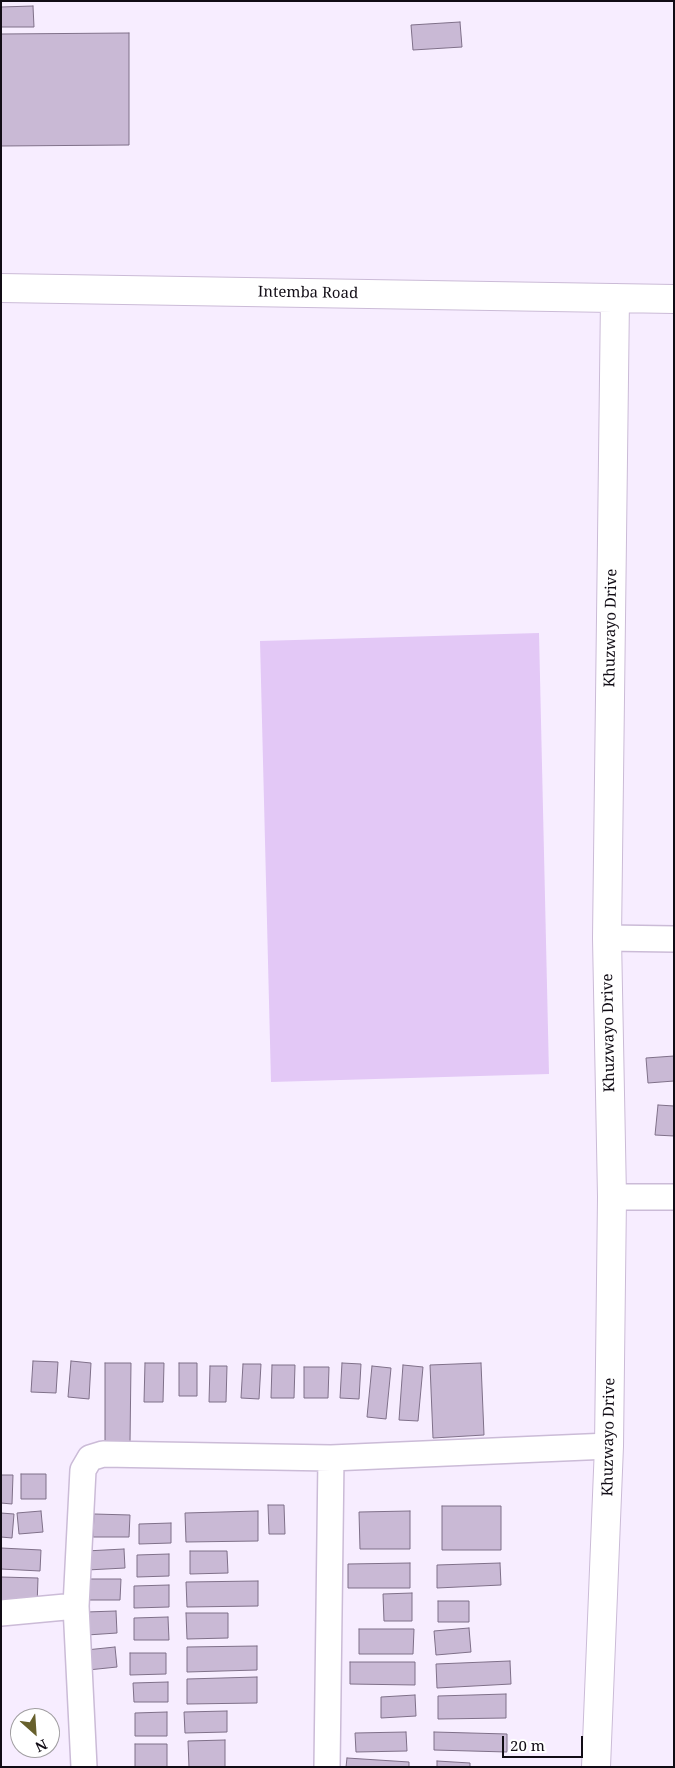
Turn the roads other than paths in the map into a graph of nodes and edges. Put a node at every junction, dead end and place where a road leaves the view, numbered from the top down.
1 (1, 288) edge
2 (614, 298) junction
3 (674, 299) edge
4 (607, 938) junction
5 (674, 939) edge
6 (612, 1197) junction
7 (674, 1197) edge
8 (609, 1446) junction
9 (331, 1458) junction
10 (76, 1606) junction
11 (1, 1613) edge
12 (84, 1767) edge
13 (327, 1767) edge
14 (596, 1767) edge

1 - 2 street, Intemba Road
2 - 3 street, Intemba Road
2 - 4 street, Khuzwayo Drive
4 - 5 street
4 - 6 street, Khuzwayo Drive
6 - 7 street
6 - 8 street, Khuzwayo Drive
8 - 9 street
8 - 14 street, Khuzwayo Drive
9 - 10 street
9 - 13 street
10 - 11 street
10 - 12 street

